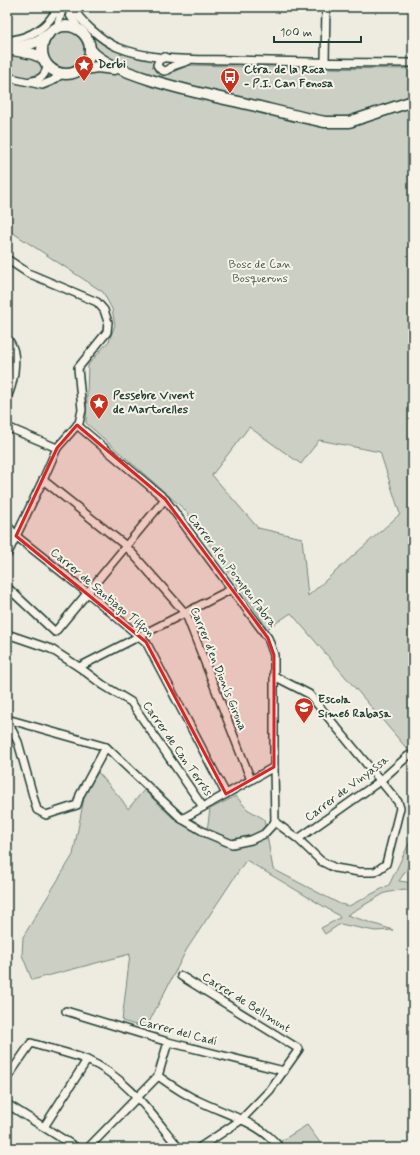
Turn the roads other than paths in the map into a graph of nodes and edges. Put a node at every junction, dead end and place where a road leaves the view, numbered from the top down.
1 (58, 7) edge
2 (63, 7) edge
3 (69, 7) edge
4 (73, 7) edge
5 (326, 7) edge
6 (57, 27) junction
7 (78, 29) junction
8 (46, 36) junction
9 (7, 40) edge
10 (7, 48) edge
11 (90, 49) junction
12 (165, 57) junction
13 (194, 59) junction
14 (45, 61) junction
15 (325, 62) junction
16 (413, 63) edge
17 (80, 70) junction
18 (124, 70) junction
19 (62, 74) junction
20 (7, 77) edge
21 (29, 82) junction
22 (413, 101) edge
23 (7, 259) edge
24 (7, 338) edge
25 (7, 398) edge
26 (78, 425) junction
27 (7, 427) edge
28 (57, 448) junction
29 (43, 480) junction
30 (165, 499) junction
31 (7, 525) edge
32 (16, 536) junction
33 (126, 546) junction
34 (7, 555) edge
35 (7, 587) edge
36 (232, 589) junction
37 (88, 593) junction
38 (186, 614) junction
39 (7, 634) edge
40 (140, 636) junction
41 (79, 668) junction
42 (274, 676) junction
43 (7, 719) edge
44 (106, 747) junction
45 (408, 756) dead end
46 (274, 767) junction
47 (252, 780) junction
48 (380, 781) junction
49 (226, 794) junction
50 (203, 807) junction
51 (182, 819) junction
52 (275, 822) junction
53 (298, 839) junction
54 (181, 976) dead end
55 (66, 1011) dead end
56 (168, 1042) junction
57 (87, 1060) junction
58 (284, 1071) junction
59 (158, 1076) junction
60 (7, 1078) edge
61 (138, 1097) junction
62 (7, 1104) edge
63 (241, 1120) junction
64 (44, 1127) junction
65 (77, 1148) edge
66 (88, 1148) edge
67 (179, 1148) edge
68 (199, 1148) edge
69 (280, 1148) edge

1 - 9 street
2 - 6 street
3 - 7 street
4 - 12 street
5 - 15 street
6 - 7 street
6 - 8 street
7 - 11 street
8 - 10 street
8 - 14 street
10 - 14 street
11 - 17 street
11 - 18 street
12 - 13 street
12 - 13 street
13 - 15 street
14 - 19 street
14 - 21 street
15 - 16 street
17 - 18 street
17 - 19 street
18 - 22 street
19 - 21 street
20 - 21 street
23 - 26 street
24 - 25 street
26 - 28 street
26 - 30 street, Carrer d'en Pompeu Fabra
27 - 28 street
28 - 29 street
29 - 32 street
29 - 33 street, Carrer d'en Dionís Girona
30 - 33 street
30 - 36 street, Carrer d'en Pompeu Fabra
31 - 32 street, Carrer de Santiago Tiffon
32 - 34 street
32 - 37 street, Carrer de Santiago Tiffon
33 - 37 street
33 - 38 street, Carrer d'en Dionís Girona
35 - 37 street
36 - 38 street
36 - 42 street, Carrer d'en Pompeu Fabra
37 - 40 street, Carrer de Santiago Tiffon
38 - 40 street
38 - 47 street, Carrer d'en Dionís Girona
39 - 41 street, Carrer de Can Terrós
40 - 41 street
40 - 49 street, Carrer de Santiago Tiffon
41 - 50 street, Carrer de Can Terrós
42 - 46 street, Carrer d'en Pompeu Fabra
42 - 48 street
43 - 44 street
43 - 44 street
44 - 51 street
45 - 48 street, Carrer de Vinyassa
46 - 47 street
46 - 52 street, Carrer d'en Pompeu Fabra
47 - 49 street
48 - 53 street, Carrer de Vinyassa
48 - 53 street
49 - 50 street
50 - 51 street
51 - 52 street
52 - 53 street
54 - 58 street, Carrer de Bellmunt
55 - 56 street, Carrer del Cadí
56 - 58 street, Carrer del Cadí
56 - 59 street
57 - 60 street
57 - 61 street
57 - 64 street
58 - 63 street
59 - 61 street
59 - 63 street
61 - 66 street
61 - 67 street
62 - 64 street
63 - 68 street
63 - 69 street
64 - 65 street

